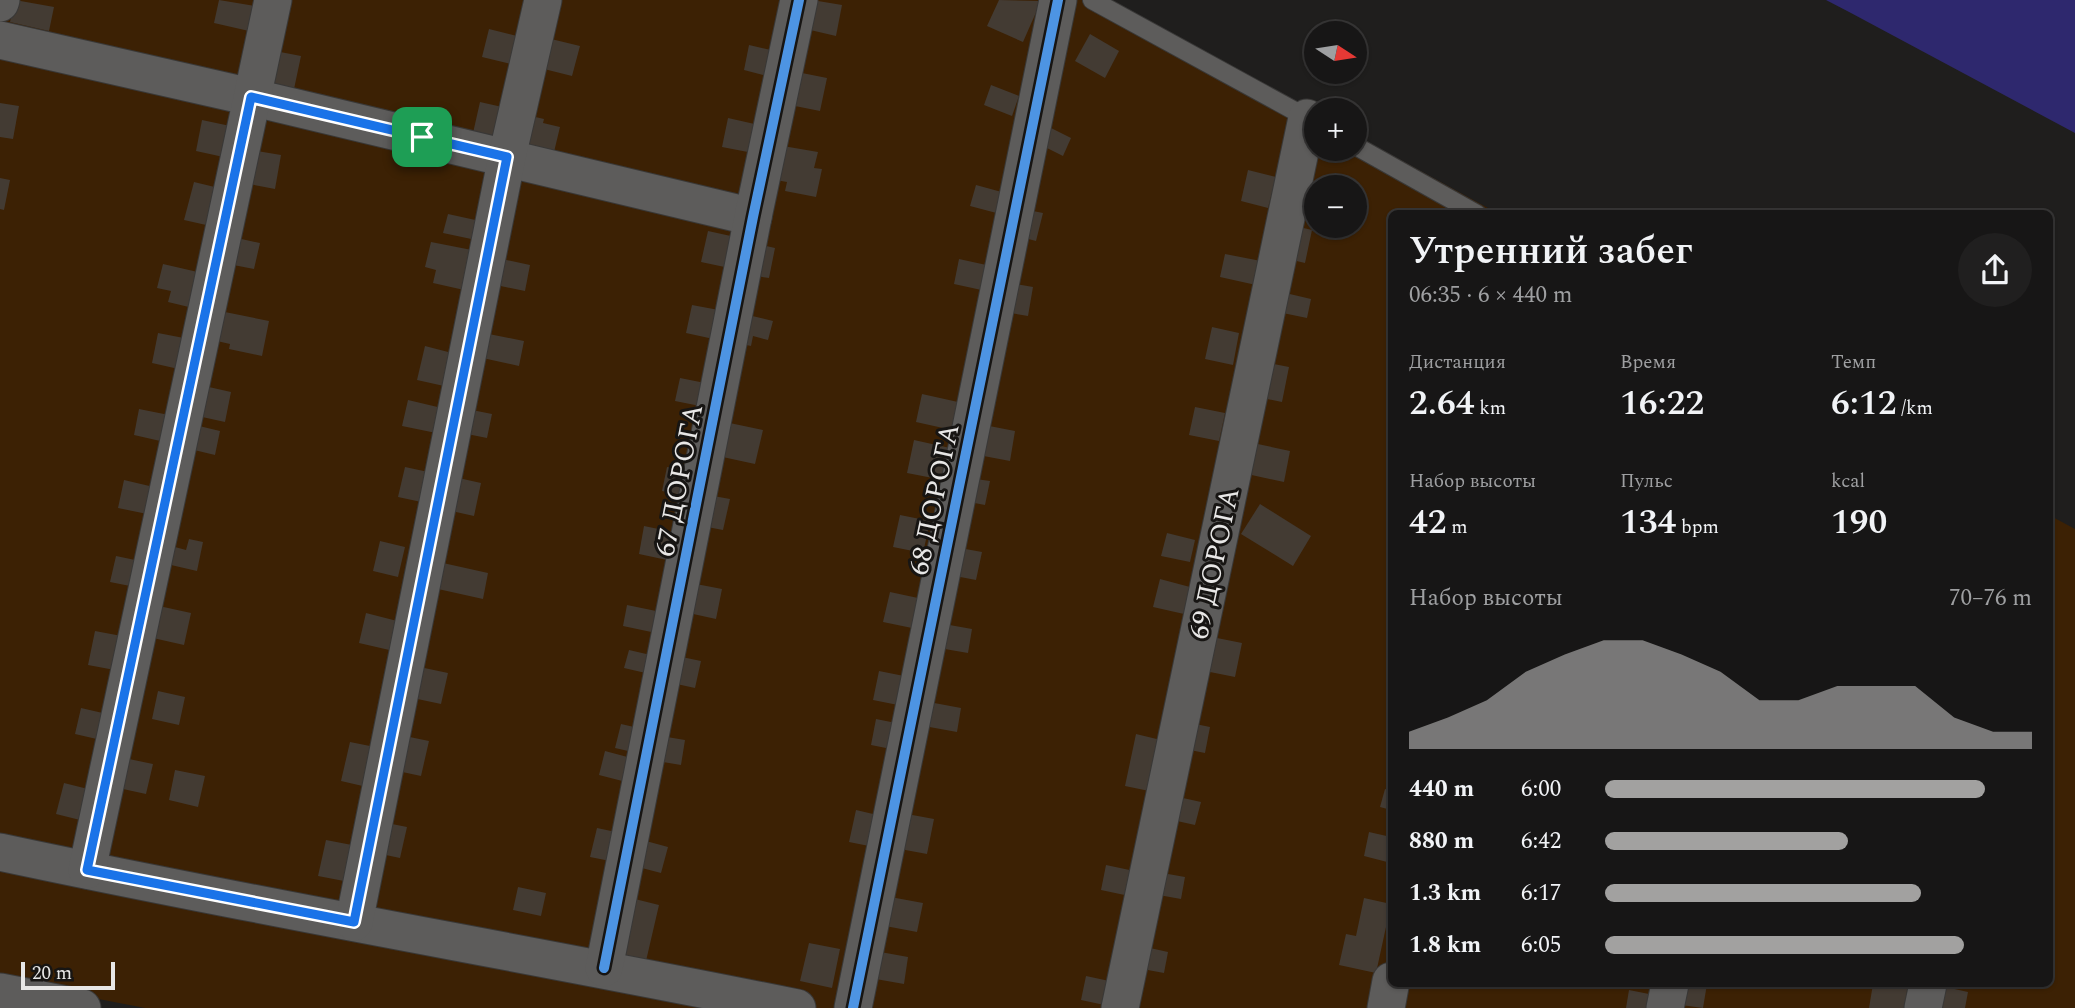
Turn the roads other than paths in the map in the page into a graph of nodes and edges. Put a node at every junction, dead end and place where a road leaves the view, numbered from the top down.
1 (273, 0) edge
2 (543, 0) edge
3 (799, 0) edge
4 (1058, 0) edge
5 (1092, 0) edge
6 (0, 40) edge
7 (251, 97) junction
8 (1304, 117) edge
9 (1367, 152) edge
10 (507, 157) junction
11 (1304, 158) edge
12 (1470, 210) edge
13 (753, 217) junction
14 (0, 852) edge
15 (87, 870) junction
16 (354, 922) junction
17 (604, 968) junction
18 (1390, 987) edge
19 (1669, 987) edge
20 (1927, 987) edge
21 (0, 992) edge
22 (82, 1008) edge
23 (797, 1008) edge
24 (853, 1008) edge
25 (1120, 1008) edge
26 (1386, 1008) edge
27 (1665, 1008) edge
28 (1923, 1008) edge

1 - 7 street
2 - 10 street
3 - 13 street, 67 ДОРОГА
4 - 24 street, 68 ДОРОГА
5 - 8 lane
6 - 7 street
7 - 10 street
7 - 15 street
9 - 12 lane
10 - 13 street
10 - 16 street
11 - 25 street, 69 ДОРОГА
13 - 17 street, 67 ДОРОГА
14 - 15 street
15 - 16 street
16 - 17 street
17 - 23 street
18 - 26 street
19 - 27 street
20 - 28 street
21 - 22 street

